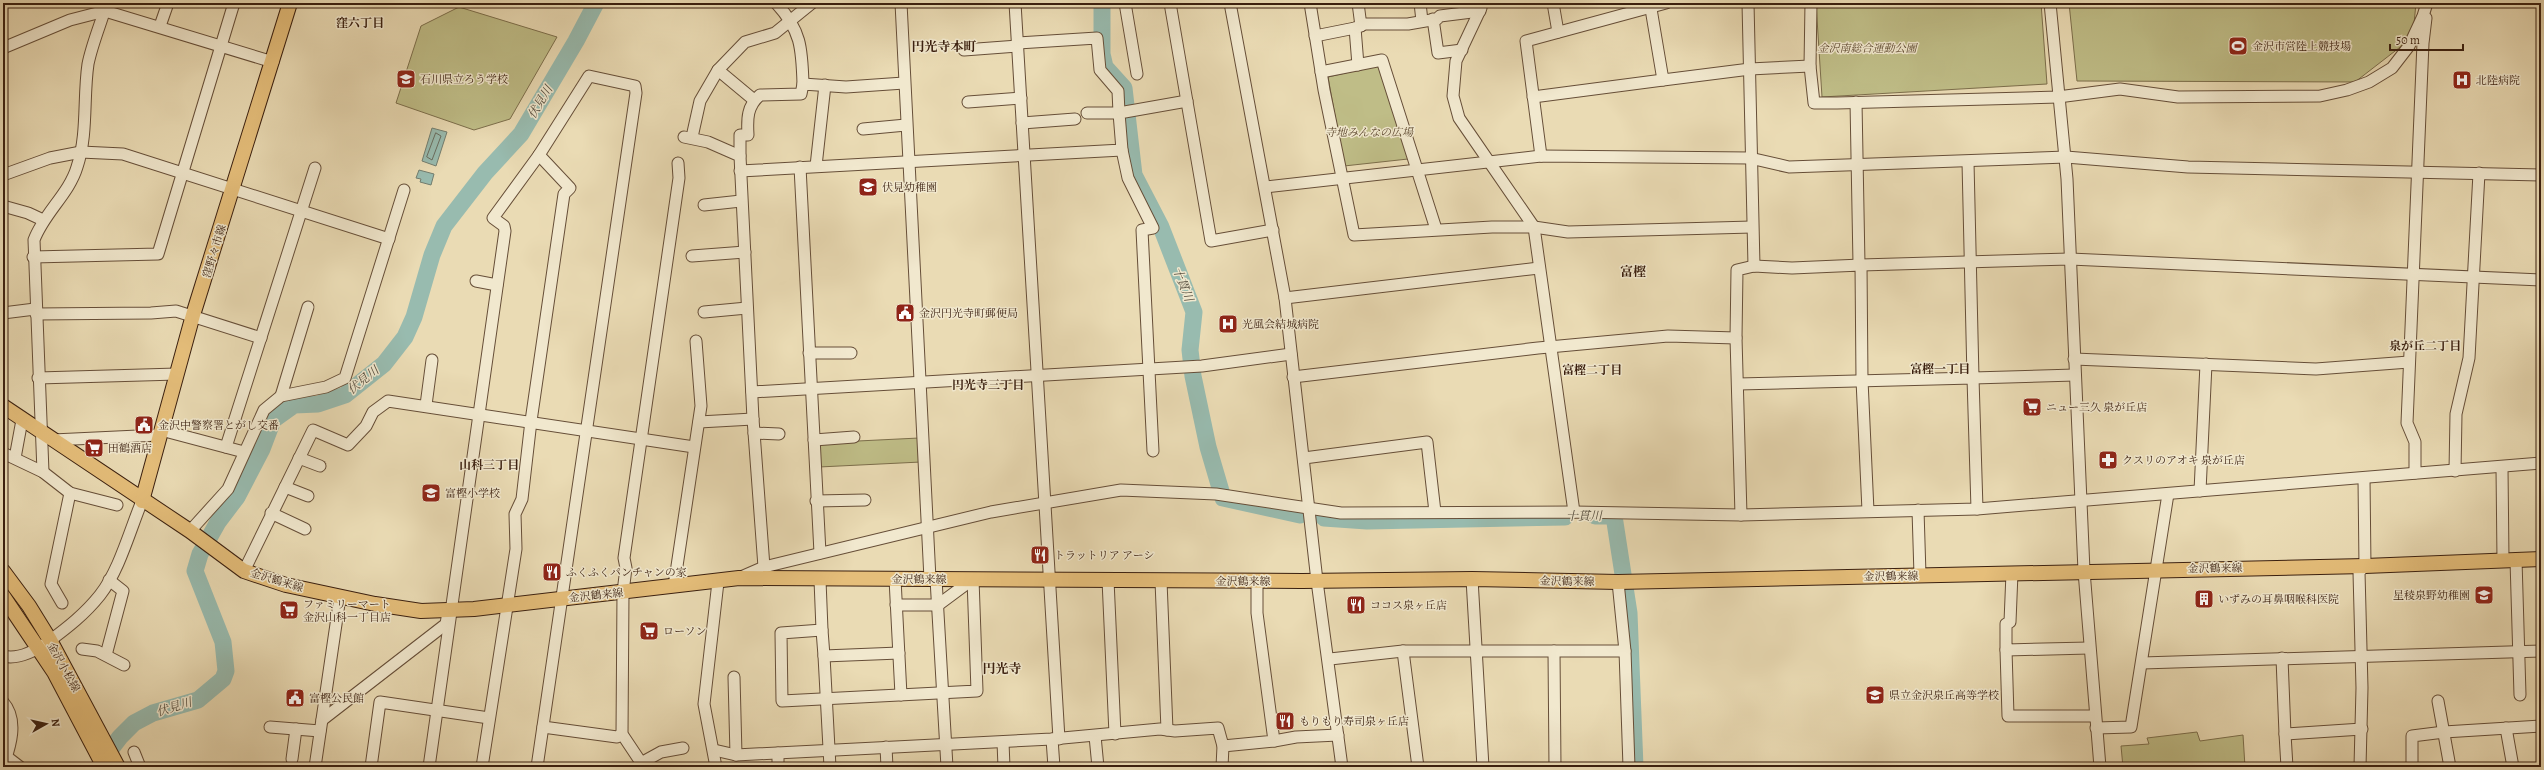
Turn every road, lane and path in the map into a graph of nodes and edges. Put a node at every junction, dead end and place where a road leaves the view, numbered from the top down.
1 (168, 3) edge
2 (234, 3) edge
3 (290, 3) edge
4 (776, 3) edge
5 (812, 3) edge
6 (901, 3) edge
7 (1014, 3) edge
8 (1125, 3) edge
9 (1170, 3) edge
10 (1230, 3) edge
11 (1310, 3) edge
12 (1358, 3) edge
13 (1420, 3) edge
14 (1552, 3) edge
15 (1666, 3) edge
16 (1748, 3) edge
17 (1810, 3) edge
18 (2050, 3) edge
19 (2427, 3) edge
20 (1651, 5) edge
21 (1483, 6) edge
22 (106, 7) edge
23 (791, 20) junction
24 (1428, 20) junction
25 (160, 26) junction
26 (1358, 27) junction
27 (1558, 32) junction
28 (1315, 36) junction
29 (1018, 44) junction
30 (221, 45) junction
31 (3, 48) edge
32 (964, 50) dead end
33 (1462, 50) junction
34 (273, 62) junction
35 (1358, 65) junction
36 (1810, 66) junction
37 (1750, 69) junction
38 (718, 70) junction
39 (1322, 72) junction
40 (1137, 74) dead end
41 (1663, 80) junction
42 (904, 83) junction
43 (803, 84) junction
44 (825, 85) junction
45 (2058, 96) junction
46 (1533, 97) junction
47 (1021, 98) junction
48 (754, 100) junction
49 (1187, 101) junction
50 (968, 102) dead end
51 (1856, 102) junction
52 (1124, 112) junction
53 (1087, 113) dead end
54 (1074, 119) dead end
55 (1022, 122) junction
56 (906, 125) junction
57 (863, 129) dead end
58 (1122, 150) junction
59 (81, 152) junction
60 (539, 155) junction
61 (1023, 155) junction
62 (740, 156) junction
63 (1541, 156) junction
64 (2066, 157) junction
65 (1750, 158) junction
66 (908, 161) junction
67 (1490, 162) junction
68 (1968, 162) junction
69 (678, 163) dead end
70 (1858, 164) junction
71 (816, 166) junction
72 (800, 167) junction
73 (315, 168) dead end
74 (1416, 170) junction
75 (740, 171) junction
76 (183, 173) junction
77 (2418, 173) junction
78 (2479, 173) junction
79 (3, 175) edge
80 (2541, 175) edge
81 (1342, 178) junction
82 (1266, 188) junction
83 (233, 190) junction
84 (404, 190) dead end
85 (741, 201) junction
86 (704, 205) dead end
87 (3, 206) edge
88 (301, 211) junction
89 (43, 220) junction
90 (1534, 227) junction
91 (1752, 227) junction
92 (1436, 229) junction
93 (1273, 230) junction
94 (389, 238) junction
95 (745, 252) junction
96 (692, 256) dead end
97 (33, 257) junction
98 (2070, 259) junction
99 (1971, 263) junction
100 (1860, 265) junction
101 (1754, 266) junction
102 (1539, 268) junction
103 (2413, 273) junction
104 (2472, 276) junction
105 (2541, 280) edge
106 (476, 282) dead end
107 (497, 285) junction
108 (1285, 298) junction
109 (308, 307) dead end
110 (747, 308) junction
111 (35, 311) junction
112 (704, 312) dead end
113 (3, 313) edge
114 (193, 315) junction
115 (261, 338) junction
116 (1736, 338) junction
117 (696, 341) dead end
118 (1550, 347) junction
119 (851, 353) dead end
120 (809, 354) junction
121 (1291, 354) junction
122 (2074, 359) junction
123 (432, 360) dead end
124 (2409, 362) junction
125 (2206, 364) junction
126 (1149, 368) junction
127 (177, 374) junction
128 (1036, 375) junction
129 (2075, 375) junction
130 (1293, 377) junction
131 (38, 378) junction
132 (1973, 378) junction
133 (1862, 380) junction
134 (920, 383) junction
135 (1738, 384) junction
136 (810, 389) junction
137 (752, 392) junction
138 (281, 396) junction
139 (426, 405) junction
140 (3, 406) edge
141 (479, 415) junction
142 (753, 419) junction
143 (22, 420) junction
144 (531, 421) junction
145 (699, 422) junction
146 (586, 430) junction
147 (41, 432) junction
148 (160, 432) junction
149 (754, 434) junction
150 (779, 434) dead end
151 (854, 437) dead end
152 (641, 438) junction
153 (53, 440) junction
154 (814, 440) junction
155 (226, 447) junction
156 (694, 447) junction
157 (1153, 451) dead end
158 (244, 452) junction
159 (3, 453) edge
160 (15, 458) junction
161 (299, 458) junction
162 (1304, 458) junction
163 (2541, 463) edge
164 (320, 466) dead end
165 (2502, 468) junction
166 (2455, 471) junction
167 (43, 472) junction
168 (2415, 473) junction
169 (2364, 479) junction
170 (285, 487) junction
171 (2200, 491) junction
172 (70, 493) junction
173 (2168, 494) junction
174 (308, 496) dead end
175 (866, 500) dead end
176 (142, 501) junction
177 (816, 501) junction
178 (2080, 501) junction
179 (1044, 502) junction
180 (117, 505) dead end
181 (1310, 507) junction
182 (1977, 509) junction
183 (1918, 510) junction
184 (1868, 511) junction
185 (1435, 512) junction
186 (1574, 512) junction
187 (271, 513) junction
188 (1741, 515) junction
189 (928, 527) junction
190 (306, 529) dead end
191 (191, 532) junction
192 (820, 553) junction
193 (2509, 560) junction
194 (2541, 560) edge
195 (2365, 566) junction
196 (764, 567) junction
197 (2157, 569) junction
198 (3, 571) edge
199 (244, 571) junction
200 (2084, 571) junction
201 (2012, 573) junction
202 (1920, 575) junction
203 (738, 578) junction
204 (895, 579) junction
205 (934, 579) junction
206 (973, 579) junction
207 (1472, 579) junction
208 (109, 580) junction
209 (820, 580) junction
210 (1050, 580) junction
211 (1108, 580) junction
212 (1161, 581) junction
213 (1257, 581) junction
214 (1317, 581) junction
215 (718, 582) junction
216 (1624, 582) junction
217 (674, 586) junction
218 (623, 592) junction
219 (3, 596) edge
220 (340, 597) junction
221 (561, 599) junction
222 (62, 602) dead end
223 (507, 604) junction
224 (896, 605) junction
225 (938, 605) junction
226 (450, 610) junction
227 (822, 630) junction
228 (44, 644) junction
229 (2090, 648) junction
230 (82, 649) dead end
231 (2006, 650) junction
232 (1403, 651) junction
233 (1554, 651) junction
234 (1625, 651) junction
235 (2519, 651) junction
236 (2541, 651) edge
237 (899, 652) junction
238 (1476, 652) junction
239 (106, 655) junction
240 (3, 656) edge
241 (824, 656) junction
242 (2360, 656) junction
243 (2282, 658) junction
244 (1330, 660) junction
245 (2142, 663) junction
246 (124, 665) dead end
247 (734, 677) dead end
248 (943, 693) junction
249 (2520, 695) dead end
250 (901, 696) junction
251 (826, 699) junction
252 (2438, 701) dead end
253 (3, 702) edge
254 (436, 711) junction
255 (2095, 716) junction
256 (489, 718) junction
257 (321, 726) junction
258 (2541, 726) edge
259 (270, 727) dead end
260 (543, 727) junction
261 (2096, 728) junction
262 (2506, 728) junction
263 (296, 729) junction
264 (2362, 729) junction
265 (1167, 730) junction
266 (2444, 732) junction
267 (622, 734) junction
268 (1115, 734) junction
269 (2285, 734) junction
270 (1338, 735) junction
271 (1095, 736) junction
272 (1055, 739) junction
273 (1274, 741) junction
274 (1003, 742) junction
275 (7, 744) edge
276 (946, 744) junction
277 (1223, 746) junction
278 (886, 747) junction
279 (684, 748) dead end
280 (714, 750) junction
281 (829, 750) junction
282 (134, 752) dead end
283 (778, 753) junction
284 (736, 756) junction
285 (292, 759) dead end
286 (5, 762) edge
287 (112, 765) edge
288 (643, 765) edge
289 (20, 767) edge
290 (140, 767) edge
291 (315, 767) edge
292 (371, 767) edge
293 (429, 767) edge
294 (482, 767) edge
295 (537, 767) edge
296 (716, 767) edge
297 (778, 767) edge
298 (830, 767) edge
299 (888, 767) edge
300 (947, 767) edge
301 (1004, 767) edge
302 (1054, 767) edge
303 (1098, 767) edge
304 (1222, 767) edge
305 (1342, 767) edge
306 (1418, 767) edge
307 (1483, 767) edge
308 (1555, 767) edge
309 (1629, 767) edge
310 (2100, 767) edge
311 (2287, 767) edge
312 (2360, 767) edge
313 (2412, 767) edge
314 (2450, 767) edge
315 (2513, 767) edge

1 - 25 street
2 - 30 street
3 - 34 main road, 窪野々市線
4 - 23 street
5 - 23 street
6 - 42 street
7 - 29 street
8 - 40 street
9 - 49 street
10 - 82 street
11 - 28 street
12 - 26 street
13 - 24 street
14 - 27 street
15 - 20 street
16 - 37 street
17 - 36 street
18 - 45 street
19 - 45 street
19 - 77 street
20 - 27 street
20 - 41 street
21 - 24 street
21 - 33 street
22 - 25 street
22 - 31 street
22 - 59 street
23 - 38 street
23 - 43 street
24 - 26 street
24 - 33 street
25 - 30 street
26 - 28 street
26 - 35 street
27 - 46 street
28 - 39 street
29 - 32 street
29 - 47 street
29 - 52 street
30 - 34 street
30 - 76 street
33 - 67 street
34 - 83 main road, 窪野々市線
35 - 39 street
35 - 74 street
36 - 37 street
36 - 51 street
37 - 41 street
37 - 65 street
38 - 48 street
38 - 62 street
39 - 81 street
41 - 46 street
42 - 44 street
42 - 56 street
43 - 44 street
43 - 48 street
44 - 71 street
45 - 51 street
45 - 64 street
46 - 63 street
47 - 50 street
47 - 55 street
48 - 62 street
49 - 52 street
49 - 93 street
51 - 70 street
52 - 53 street
52 - 58 street
54 - 55 street
55 - 61 street
56 - 57 street
56 - 66 street
58 - 61 street
58 - 126 street
59 - 76 street
59 - 79 street
59 - 89 street
60 - 107 street
60 - 144 street
60 - 146 street
61 - 66 street
61 - 128 street
62 - 75 street
63 - 65 street
63 - 67 street
64 - 68 street
64 - 77 street
64 - 98 street
65 - 70 street
65 - 91 street
66 - 71 street
66 - 134 street
67 - 74 street
67 - 90 street
68 - 70 street
68 - 99 street
69 - 152 street
70 - 100 street
71 - 72 street
72 - 75 street
72 - 120 street
73 - 88 street
74 - 81 street
74 - 92 street
75 - 85 street
76 - 83 street
76 - 97 street
77 - 78 street
77 - 103 street
78 - 80 street
78 - 104 street
81 - 82 street
81 - 92 street
82 - 93 street
83 - 88 street
83 - 114 main road, 窪野々市線
84 - 94 street
85 - 86 street
85 - 95 street
87 - 89 street
88 - 94 street
88 - 115 street
89 - 97 street
90 - 91 street
90 - 92 street
90 - 102 street
91 - 101 street
93 - 108 street
94 - 138 street
95 - 96 street
95 - 110 street
97 - 111 street
98 - 99 street
98 - 103 street
98 - 122 street
99 - 100 street
99 - 132 street
100 - 101 street
100 - 133 street
101 - 116 street
102 - 108 street
102 - 118 street
103 - 104 street
103 - 124 street
104 - 105 street
104 - 166 street
106 - 107 street
107 - 141 street
108 - 121 street
109 - 138 street
110 - 112 street
110 - 137 street
111 - 113 street
111 - 114 street
111 - 131 street
114 - 115 street
114 - 127 main road, 窪野々市線
115 - 155 street
116 - 118 street
116 - 135 street
117 - 145 street
118 - 130 street
118 - 186 street
119 - 120 street
120 - 136 street
121 - 126 street
121 - 130 street
122 - 125 street
122 - 129 street
123 - 139 street
124 - 125 street
124 - 168 street
125 - 171 street
126 - 128 street
126 - 157 street
127 - 131 street
127 - 148 main road, 窪野々市線
128 - 134 street
128 - 179 street
129 - 132 street
129 - 178 street
130 - 162 street
131 - 147 street
132 - 133 street
132 - 182 street
133 - 135 street
133 - 184 street
134 - 136 street
134 - 189 street
135 - 188 street
136 - 137 street
136 - 154 street
137 - 142 street
138 - 158 street
139 - 141 street
139 - 161 street
140 - 143 main road, 金沢鶴来線
141 - 144 street
141 - 226 street
142 - 145 street
142 - 149 street
143 - 147 main road, 金沢鶴来線
143 - 160 street
144 - 146 street
144 - 223 street
145 - 156 street
146 - 152 street
146 - 221 street
147 - 153 main road, 金沢鶴来線
147 - 167 street
148 - 153 street
148 - 155 street
148 - 176 main road, 窪野々市線
149 - 150 street
149 - 196 street
151 - 154 street
152 - 156 street
152 - 218 street
153 - 176 main road, 金沢鶴来線
154 - 177 street
155 - 158 street
156 - 217 street
158 - 191 street
159 - 160 street
160 - 167 street
161 - 164 street
161 - 170 street
162 - 181 street
162 - 185 street
163 - 165 street
165 - 166 street
165 - 193 street
166 - 168 street
167 - 172 street
168 - 169 street
169 - 171 street
169 - 195 street
170 - 174 street
170 - 187 street
171 - 173 street
172 - 180 street
172 - 222 street
173 - 178 street
173 - 197 street
175 - 177 street
176 - 191 main road, 金沢鶴来線
176 - 208 street
177 - 192 street
178 - 182 street
178 - 200 street
179 - 181 street
179 - 189 street
179 - 210 street
181 - 185 street
181 - 214 street
182 - 183 street
183 - 184 street
183 - 202 street
184 - 188 street
185 - 186 street
186 - 188 street
187 - 190 street
187 - 199 street
189 - 192 street
189 - 205 street
191 - 199 main road, 金沢鶴来線
192 - 196 street
193 - 194 main road, 金沢鶴来線
193 - 195 main road, 金沢鶴来線
193 - 235 street
195 - 197 main road, 金沢鶴来線
195 - 242 street
196 - 203 street
197 - 200 main road, 金沢鶴来線
197 - 245 street
198 - 228 main road, 金沢小松線
199 - 220 main road, 金沢鶴来線
200 - 201 main road, 金沢鶴来線
200 - 229 street
201 - 202 main road, 金沢鶴来線
201 - 231 street
202 - 216 main road, 金沢鶴来線
203 - 209 main road, 金沢鶴来線
203 - 215 main road, 金沢鶴来線
204 - 205 main road, 金沢鶴来線
204 - 209 main road, 金沢鶴来線
204 - 224 street
205 - 206 main road, 金沢鶴来線
205 - 225 street
206 - 210 main road, 金沢鶴来線
206 - 225 street
206 - 248 street
207 - 214 main road, 金沢鶴来線
207 - 216 main road, 金沢鶴来線
207 - 238 street
208 - 228 street
208 - 239 street
209 - 227 street
210 - 211 main road, 金沢鶴来線
210 - 272 street
211 - 212 main road, 金沢鶴来線
211 - 268 street
212 - 213 main road, 金沢鶴来線
212 - 265 street
213 - 214 main road, 金沢鶴来線
213 - 273 street
214 - 244 street
215 - 217 main road, 金沢鶴来線
215 - 280 street
216 - 234 street
217 - 218 main road, 金沢鶴来線
218 - 221 main road, 金沢鶴来線
218 - 267 street
219 - 228 main road, 金沢小松線
220 - 226 main road, 金沢鶴来線
220 - 257 street
221 - 223 main road, 金沢鶴来線
221 - 260 street
223 - 226 main road, 金沢鶴来線
223 - 256 street
224 - 225 street
224 - 237 street
225 - 248 street
226 - 254 street
226 - 257 street
227 - 241 street
227 - 251 street
228 - 240 street
228 - 287 main road, 金沢小松線
229 - 231 street
229 - 255 street
230 - 239 street
231 - 255 street
232 - 238 street
232 - 244 street
232 - 306 street
233 - 234 street
233 - 238 street
233 - 308 street
234 - 309 street
235 - 236 street
235 - 242 street
235 - 249 street
237 - 241 street
237 - 250 street
238 - 307 street
239 - 246 street
241 - 251 street
242 - 243 street
242 - 264 street
243 - 245 street
243 - 269 street
244 - 270 street
245 - 261 street
247 - 284 street
248 - 250 street
248 - 276 street
250 - 251 street
251 - 281 street
252 - 266 street
253 - 275 street
254 - 256 street
254 - 292 street
254 - 293 street
255 - 261 street
256 - 294 street
257 - 263 street
257 - 291 street
258 - 262 street
259 - 263 street
260 - 267 street
260 - 295 street
261 - 310 street
262 - 266 street
262 - 315 street
263 - 285 street
264 - 269 street
264 - 312 street
265 - 268 street
265 - 277 street
266 - 313 street
266 - 314 street
267 - 288 street
268 - 271 street
269 - 311 street
270 - 273 street
270 - 305 street
271 - 272 street
271 - 303 street
272 - 274 street
272 - 302 street
273 - 277 street
274 - 276 street
274 - 301 street
275 - 286 street
276 - 278 street
276 - 300 street
277 - 304 street
278 - 281 street
278 - 299 street
279 - 288 street
280 - 284 street
280 - 296 street
281 - 283 street
281 - 298 street
282 - 290 street
283 - 284 street
283 - 297 street
286 - 289 street

